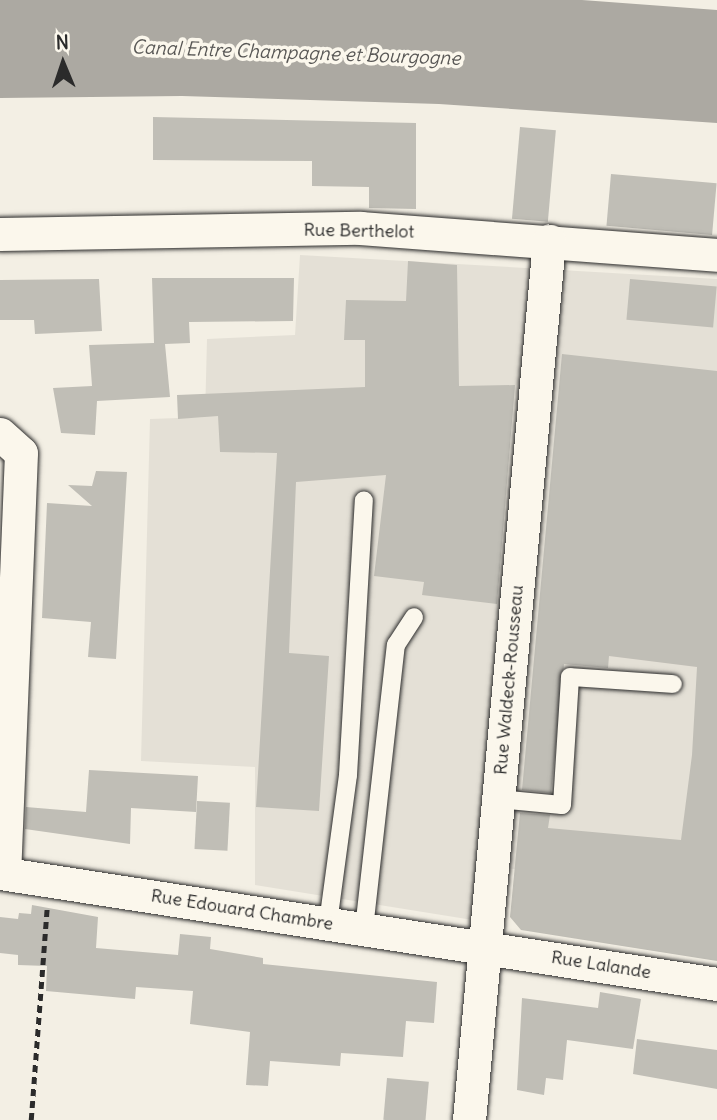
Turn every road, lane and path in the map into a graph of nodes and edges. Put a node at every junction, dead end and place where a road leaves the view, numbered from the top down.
1 (0, 234) edge
2 (549, 241) junction
3 (717, 255) edge
4 (0, 434) edge
5 (364, 500) dead end
6 (414, 617) dead end
7 (673, 684) dead end
8 (498, 799) junction
9 (2, 873) edge
10 (49, 880) junction
11 (328, 923) junction
12 (364, 929) junction
13 (485, 947) junction
14 (717, 984) edge
15 (31, 1120) edge
16 (469, 1120) edge

1 - 2 street, Rue Berthelot
2 - 3 street, Rue Berthelot
2 - 8 street, Rue Waldeck-Rousseau
4 - 9 street
5 - 11 lane
6 - 12 lane
7 - 8 lane
8 - 13 street, Rue Waldeck-Rousseau
9 - 10 street, Rue Edouard Chambre
10 - 11 street, Rue Edouard Chambre
10 - 15 path
11 - 12 street, Rue Edouard Chambre
12 - 13 street, Rue Edouard Chambre
13 - 14 street, Rue Lalande
13 - 16 street, Rue Waldeck-Rousseau

